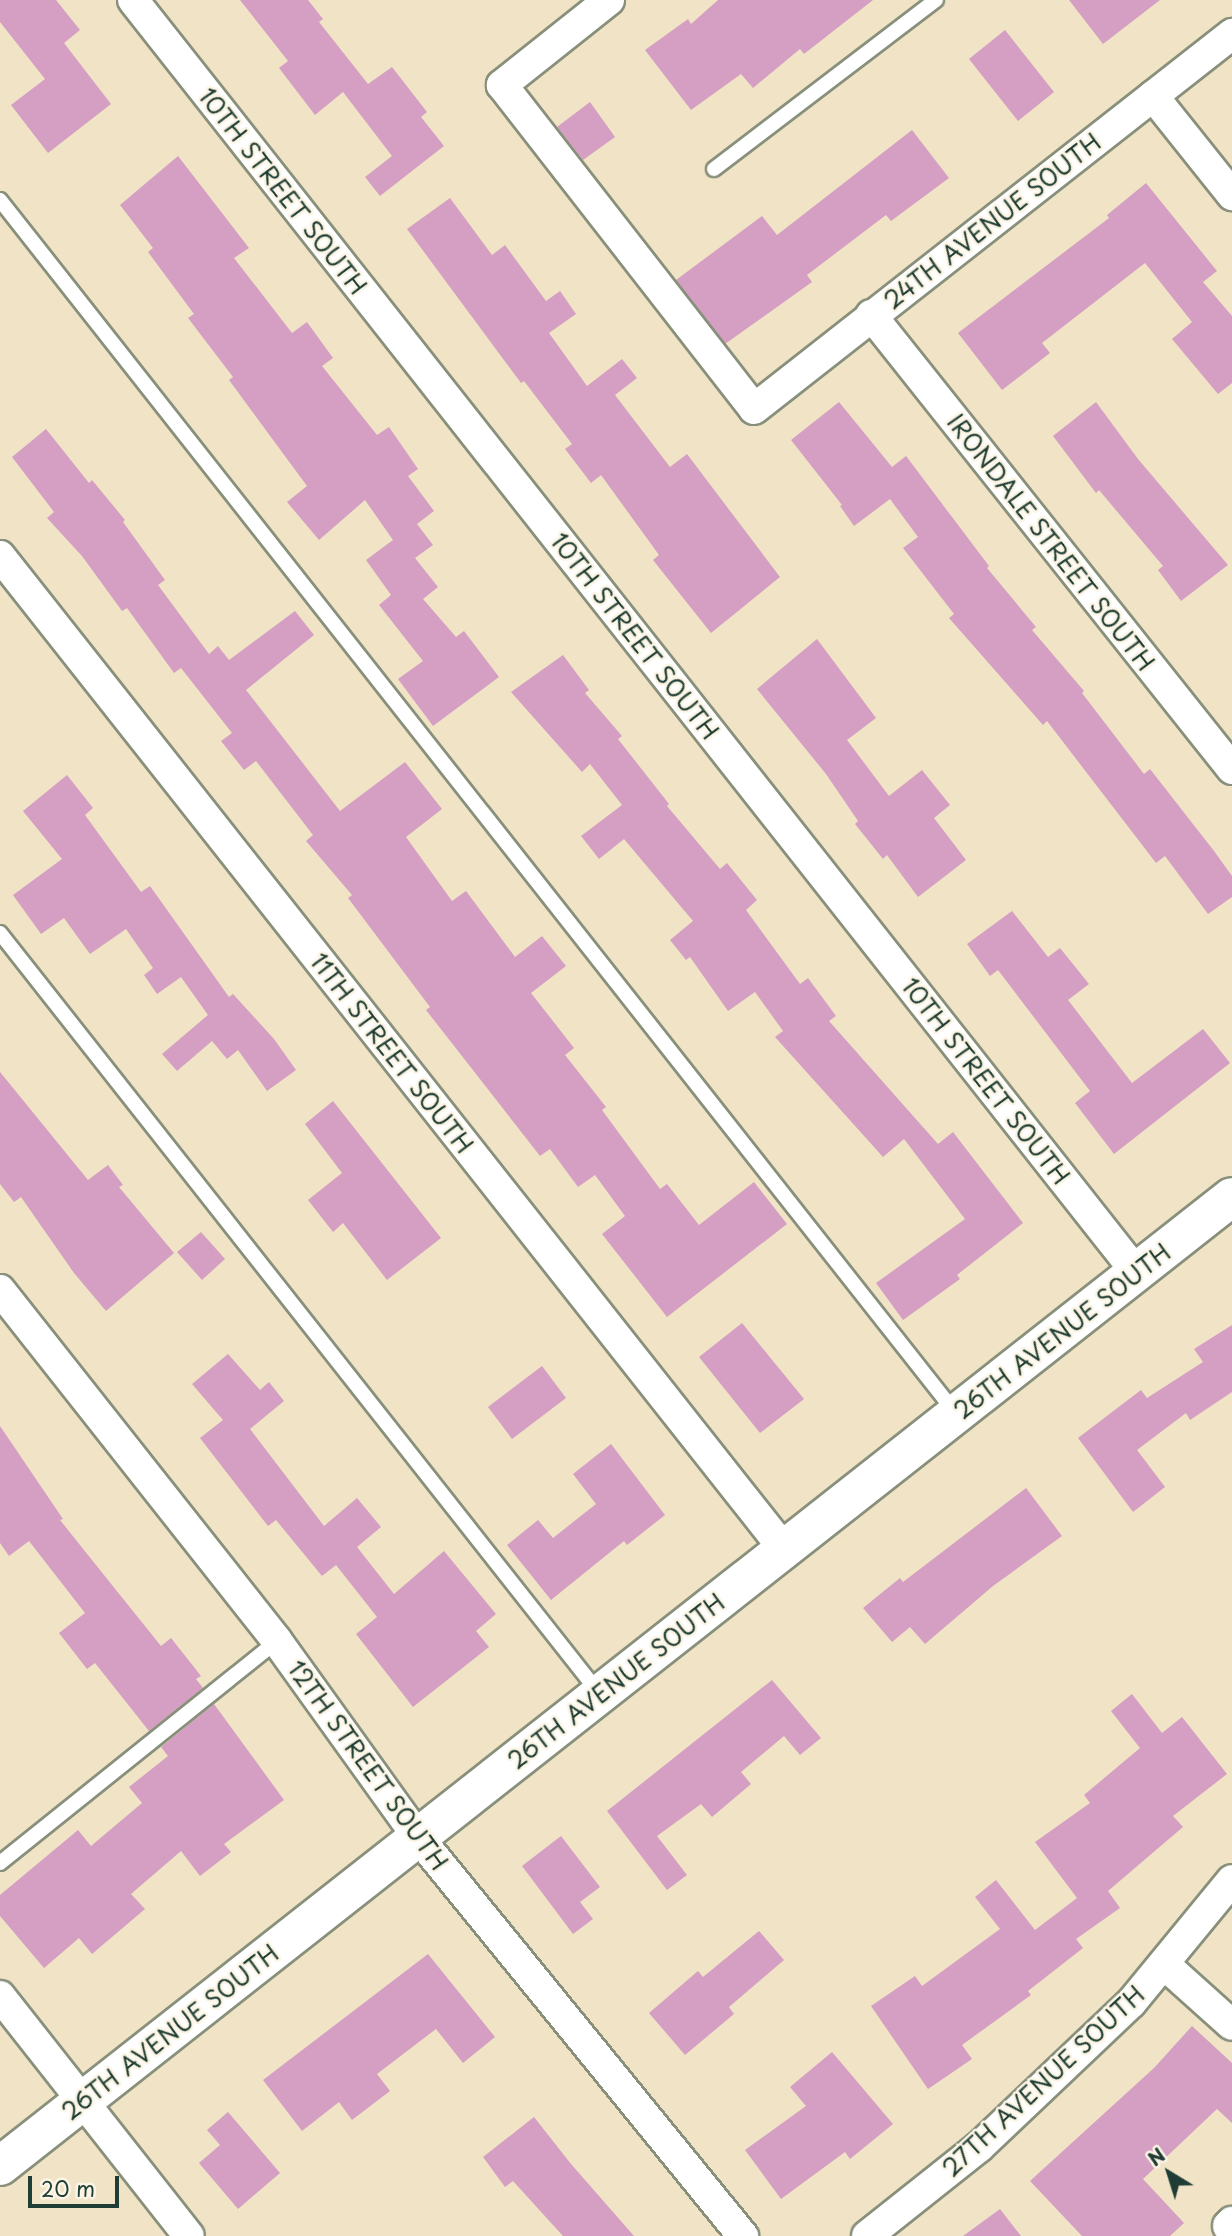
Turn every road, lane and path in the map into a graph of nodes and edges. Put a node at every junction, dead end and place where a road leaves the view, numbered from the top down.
1 (133, 0) edge
2 (609, 0) edge
3 (936, 0) edge
4 (1232, 34) edge
5 (1153, 96) junction
6 (714, 169) dead end
7 (1232, 195) edge
8 (0, 200) edge
9 (871, 315) junction
10 (0, 556) edge
11 (1232, 769) edge
12 (0, 933) edge
13 (1232, 1197) edge
14 (1136, 1272) junction
15 (0, 1290) edge
16 (956, 1414) junction
17 (784, 1549) junction
18 (277, 1641) junction
19 (600, 1694) junction
20 (418, 1837) junction
21 (0, 1863) edge
22 (1232, 1880) edge
23 (1164, 1964) junction
24 (0, 1996) edge
25 (1232, 2025) edge
26 (82, 2101) junction
27 (0, 2166) edge
28 (189, 2236) edge
29 (743, 2236) edge
30 (867, 2236) edge

1 - 14 street, 10TH STREET SOUTH
2 - 9 street, 24TH AVENUE SOUTH
3 - 6 lane
4 - 5 street, 24TH AVENUE SOUTH
5 - 7 street
5 - 9 street, 24TH AVENUE SOUTH
8 - 16 lane
9 - 11 street, IRONDALE STREET SOUTH
10 - 17 street, 11TH STREET SOUTH
12 - 19 lane
13 - 14 street, 26TH AVENUE SOUTH
14 - 16 street, 26TH AVENUE SOUTH
15 - 18 street, 12TH STREET SOUTH
16 - 17 street, 26TH AVENUE SOUTH
17 - 19 street, 26TH AVENUE SOUTH
18 - 20 street, 12TH STREET SOUTH
18 - 21 lane
19 - 20 street, 26TH AVENUE SOUTH
20 - 26 street, 26TH AVENUE SOUTH
20 - 29 street, 12TH STREET SOUTH
22 - 23 street, 27TH AVENUE SOUTH
23 - 25 street
23 - 30 street, 27TH AVENUE SOUTH
24 - 26 street
26 - 27 street, 26TH AVENUE SOUTH
26 - 28 street

